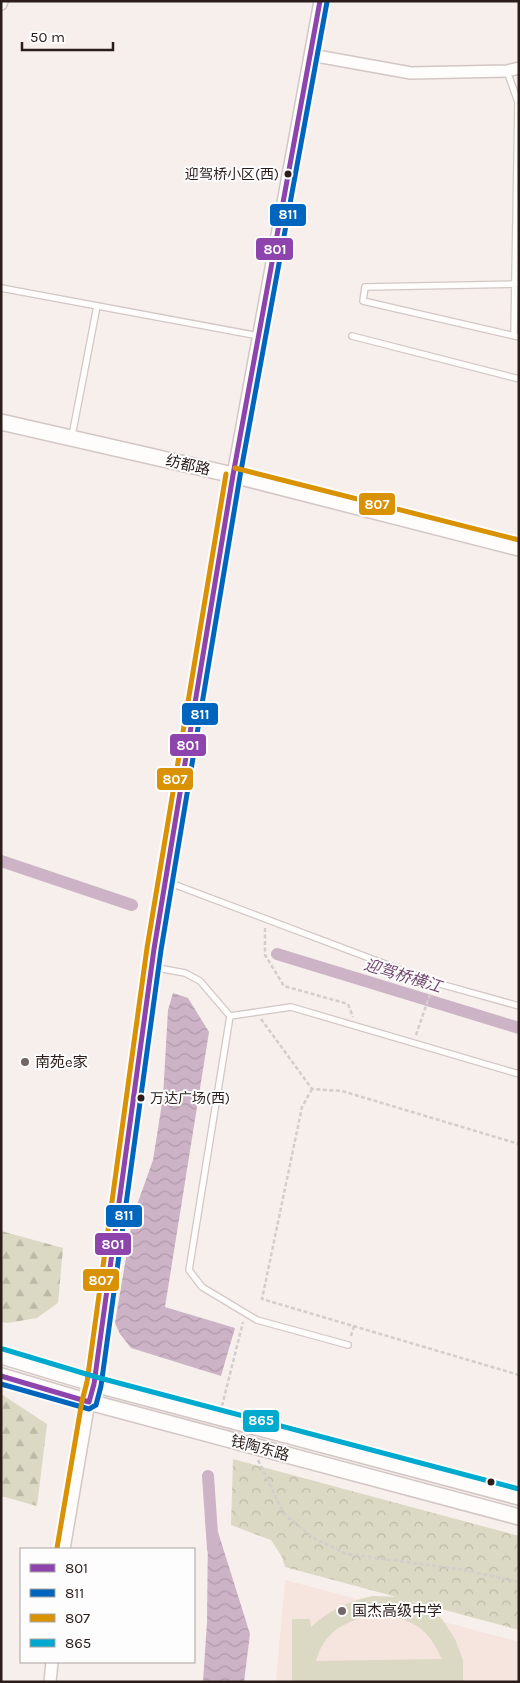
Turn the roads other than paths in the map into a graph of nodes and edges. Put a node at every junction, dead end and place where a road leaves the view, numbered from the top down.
1 (320, 1) edge
2 (310, 55) junction
3 (519, 68) edge
4 (507, 71) junction
5 (517, 284) edge
6 (1, 288) edge
7 (97, 306) junction
8 (259, 336) junction
9 (352, 336) dead end
10 (517, 337) edge
11 (519, 379) edge
12 (1, 422) edge
13 (71, 438) junction
14 (233, 475) junction
15 (519, 548) edge
16 (165, 882) junction
17 (152, 967) junction
18 (519, 1006) edge
19 (230, 1016) junction
20 (519, 1074) edge
21 (348, 1345) dead end
22 (1, 1356) edge
23 (1, 1376) edge
24 (94, 1384) junction
25 (89, 1402) junction
26 (519, 1497) edge
27 (519, 1517) edge
28 (64, 1548) edge
29 (52, 1663) edge
30 (50, 1682) edge

1 - 2 street
2 - 4 street
2 - 8 street
3 - 4 street
4 - 5 lane
5 - 10 lane
5 - 10 lane
6 - 7 lane
7 - 8 lane
7 - 13 lane
8 - 14 street
9 - 11 lane
12 - 13 street, 纺都路
13 - 14 street, 纺都路
14 - 15 street, 纺都路
14 - 16 street
16 - 17 street
16 - 18 lane
17 - 19 lane
17 - 24 street
19 - 20 lane
19 - 21 lane
22 - 24 street, 钱陶东路
23 - 25 street, 钱陶东路
24 - 25 street
24 - 26 street, 钱陶东路
25 - 27 street, 钱陶东路
25 - 28 street
29 - 30 street

